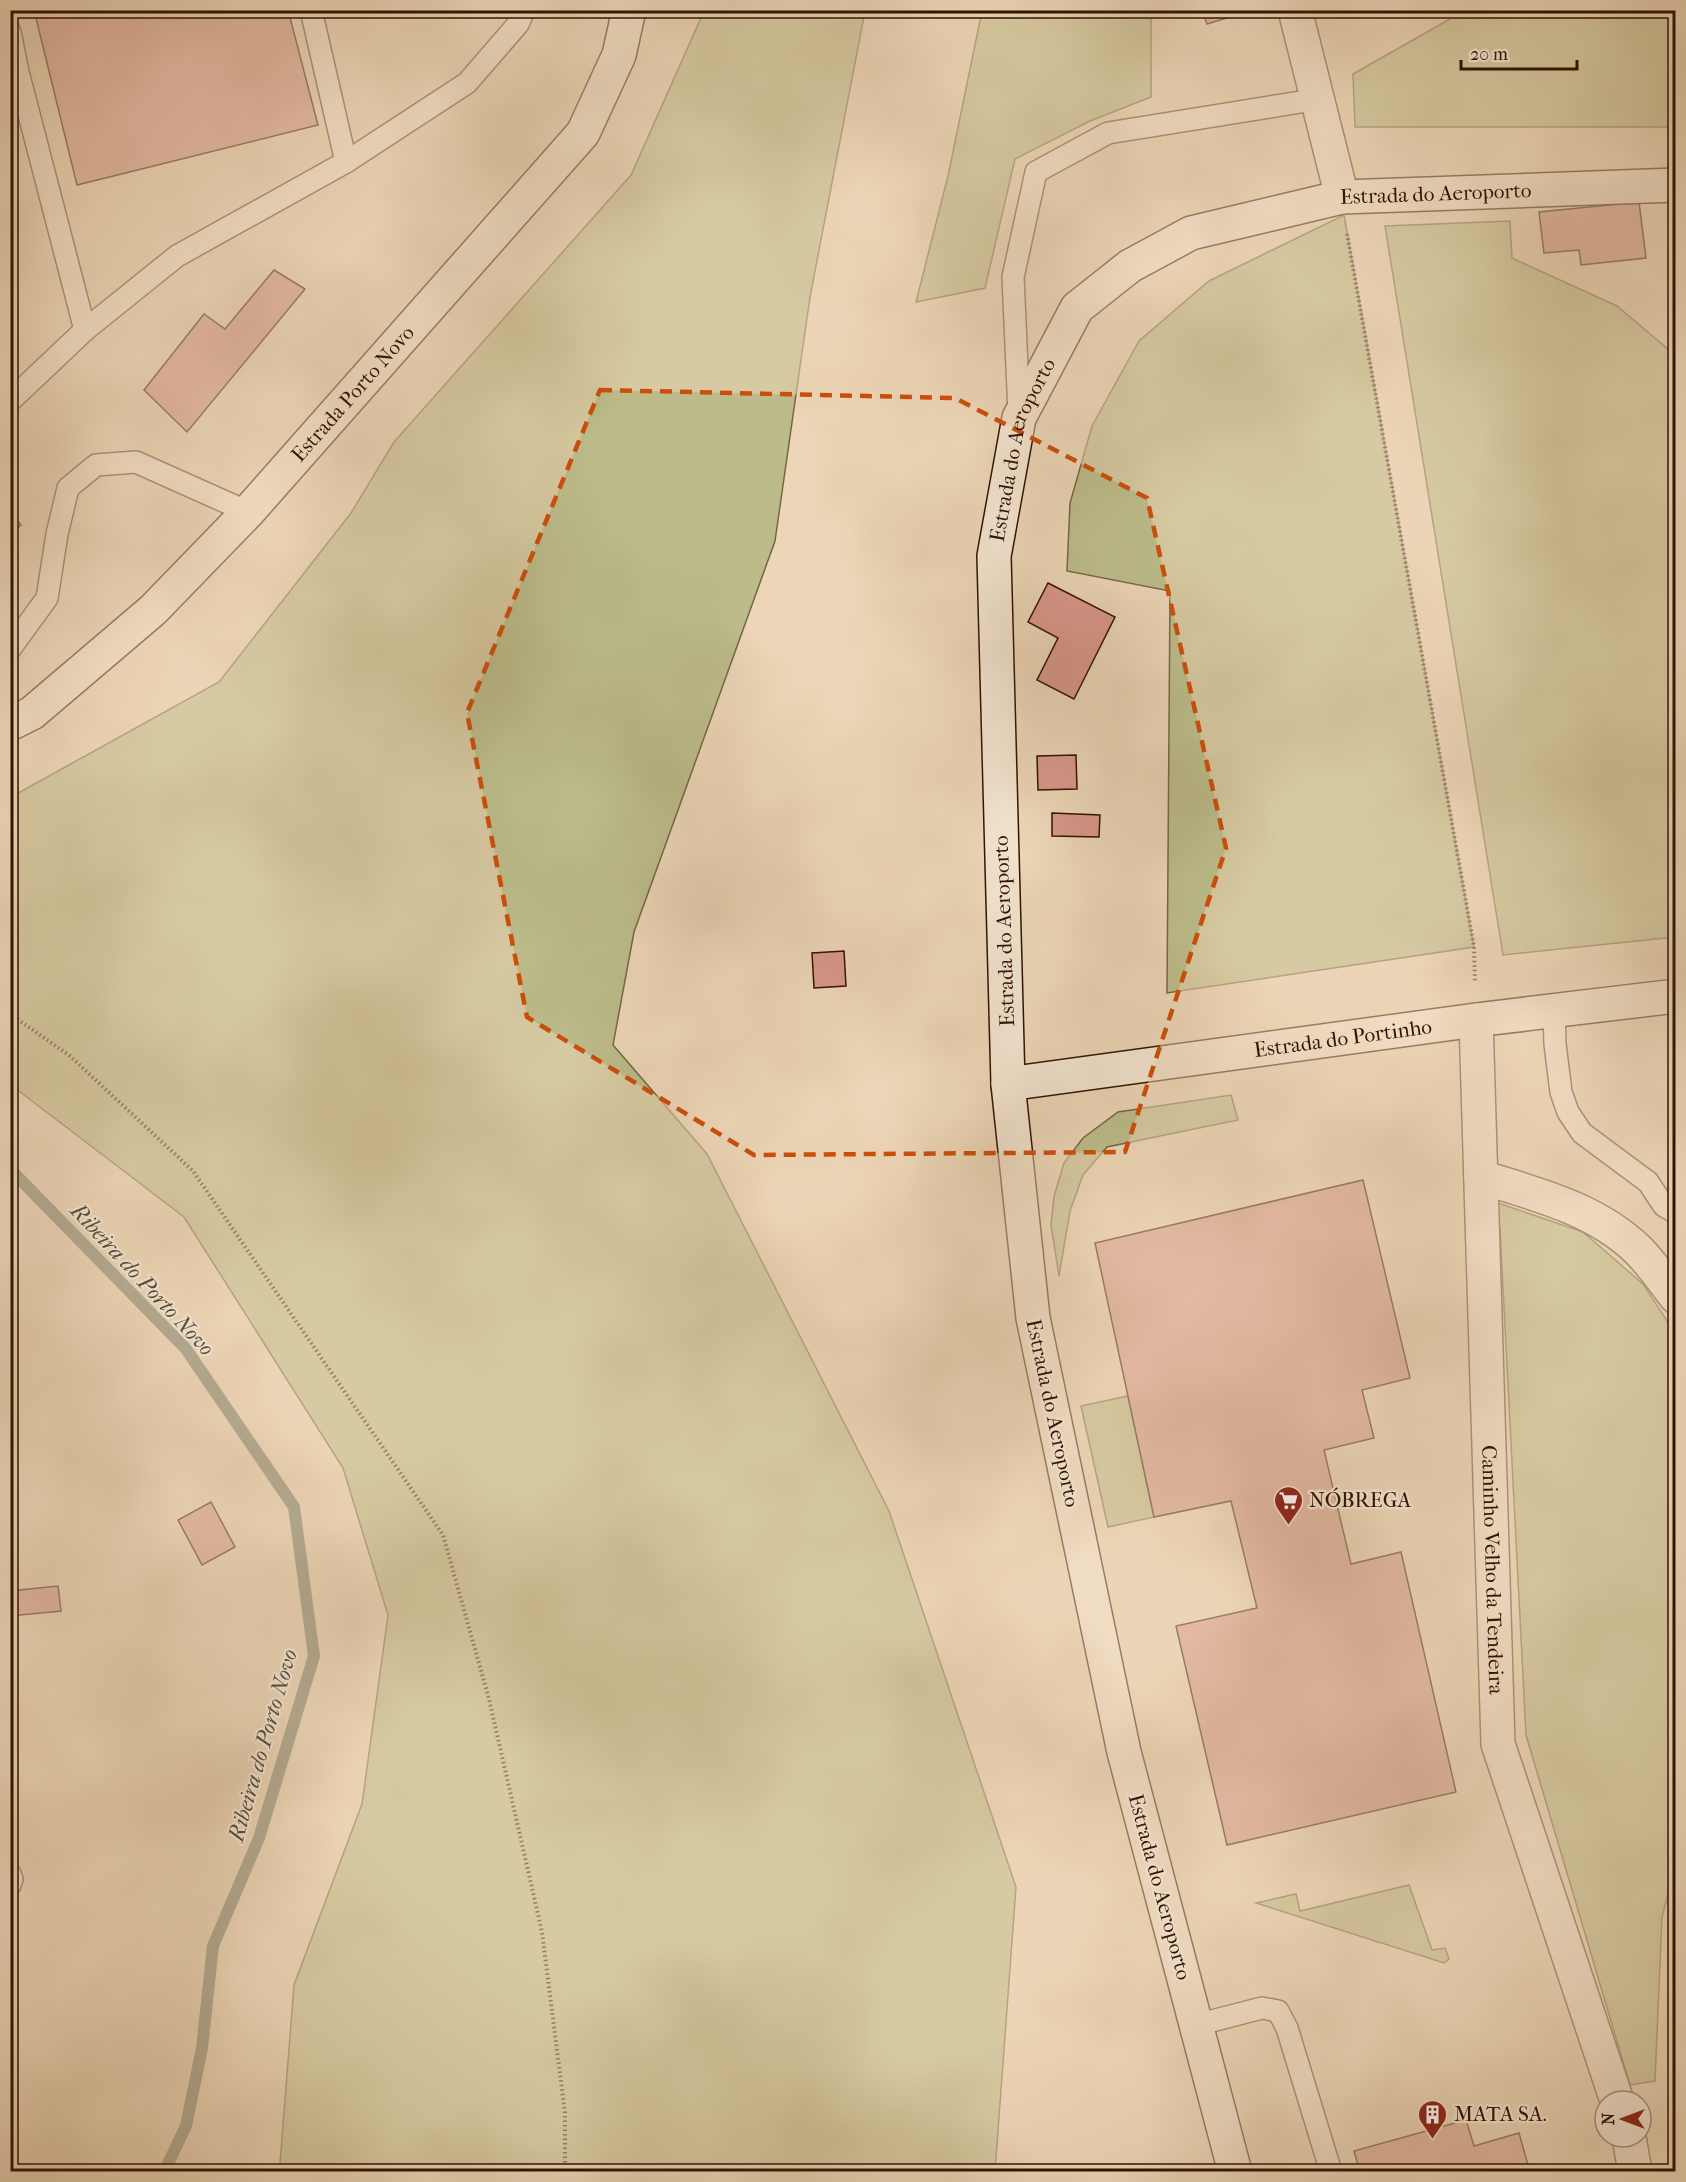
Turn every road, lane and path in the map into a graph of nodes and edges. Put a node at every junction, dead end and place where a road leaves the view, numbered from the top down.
1 (311, 10) edge
2 (524, 10) edge
3 (629, 10) edge
4 (1295, 10) edge
5 (10, 32) edge
6 (1319, 99) junction
7 (346, 162) junction
8 (1676, 185) edge
9 (1342, 197) junction
10 (85, 330) junction
11 (10, 401) edge
12 (1019, 418) junction
13 (248, 512) junction
14 (10, 649) edge
15 (10, 724) edge
16 (1676, 996) edge
17 (1554, 1011) junction
18 (10, 1014) edge
19 (1476, 1020) junction
20 (1008, 1083) junction
21 (1481, 1177) junction
22 (1676, 1213) edge
23 (1676, 1297) edge
24 (10, 1874) edge
25 (10, 1885) edge
26 (1196, 2025) junction
27 (1613, 2089) edge
28 (1631, 2149) edge
29 (565, 2172) edge
30 (1234, 2172) edge
31 (1331, 2172) edge
32 (1635, 2172) edge

1 - 7 lane
2 - 7 lane
3 - 13 main road, Estrada Porto Novo
4 - 6 main road
5 - 10 lane
6 - 9 main road
6 - 12 lane
7 - 10 lane
8 - 9 main road, Estrada do Aeroporto
9 - 12 main road, Estrada do Aeroporto
9 - 19 path
10 - 11 lane
12 - 20 main road, Estrada do Aeroporto
13 - 14 lane
13 - 15 main road, Estrada Porto Novo
16 - 17 main road, Estrada do Portinho
17 - 19 main road, Estrada do Portinho
17 - 22 lane
18 - 29 path
19 - 20 main road, Estrada do Portinho
19 - 21 main road, Caminho Velho da Tendeira
20 - 26 main road, Estrada do Aeroporto
21 - 23 main road
21 - 27 main road, Caminho Velho da Tendeira
24 - 25 lane
26 - 30 main road, Estrada do Aeroporto
26 - 31 lane
28 - 32 main road

